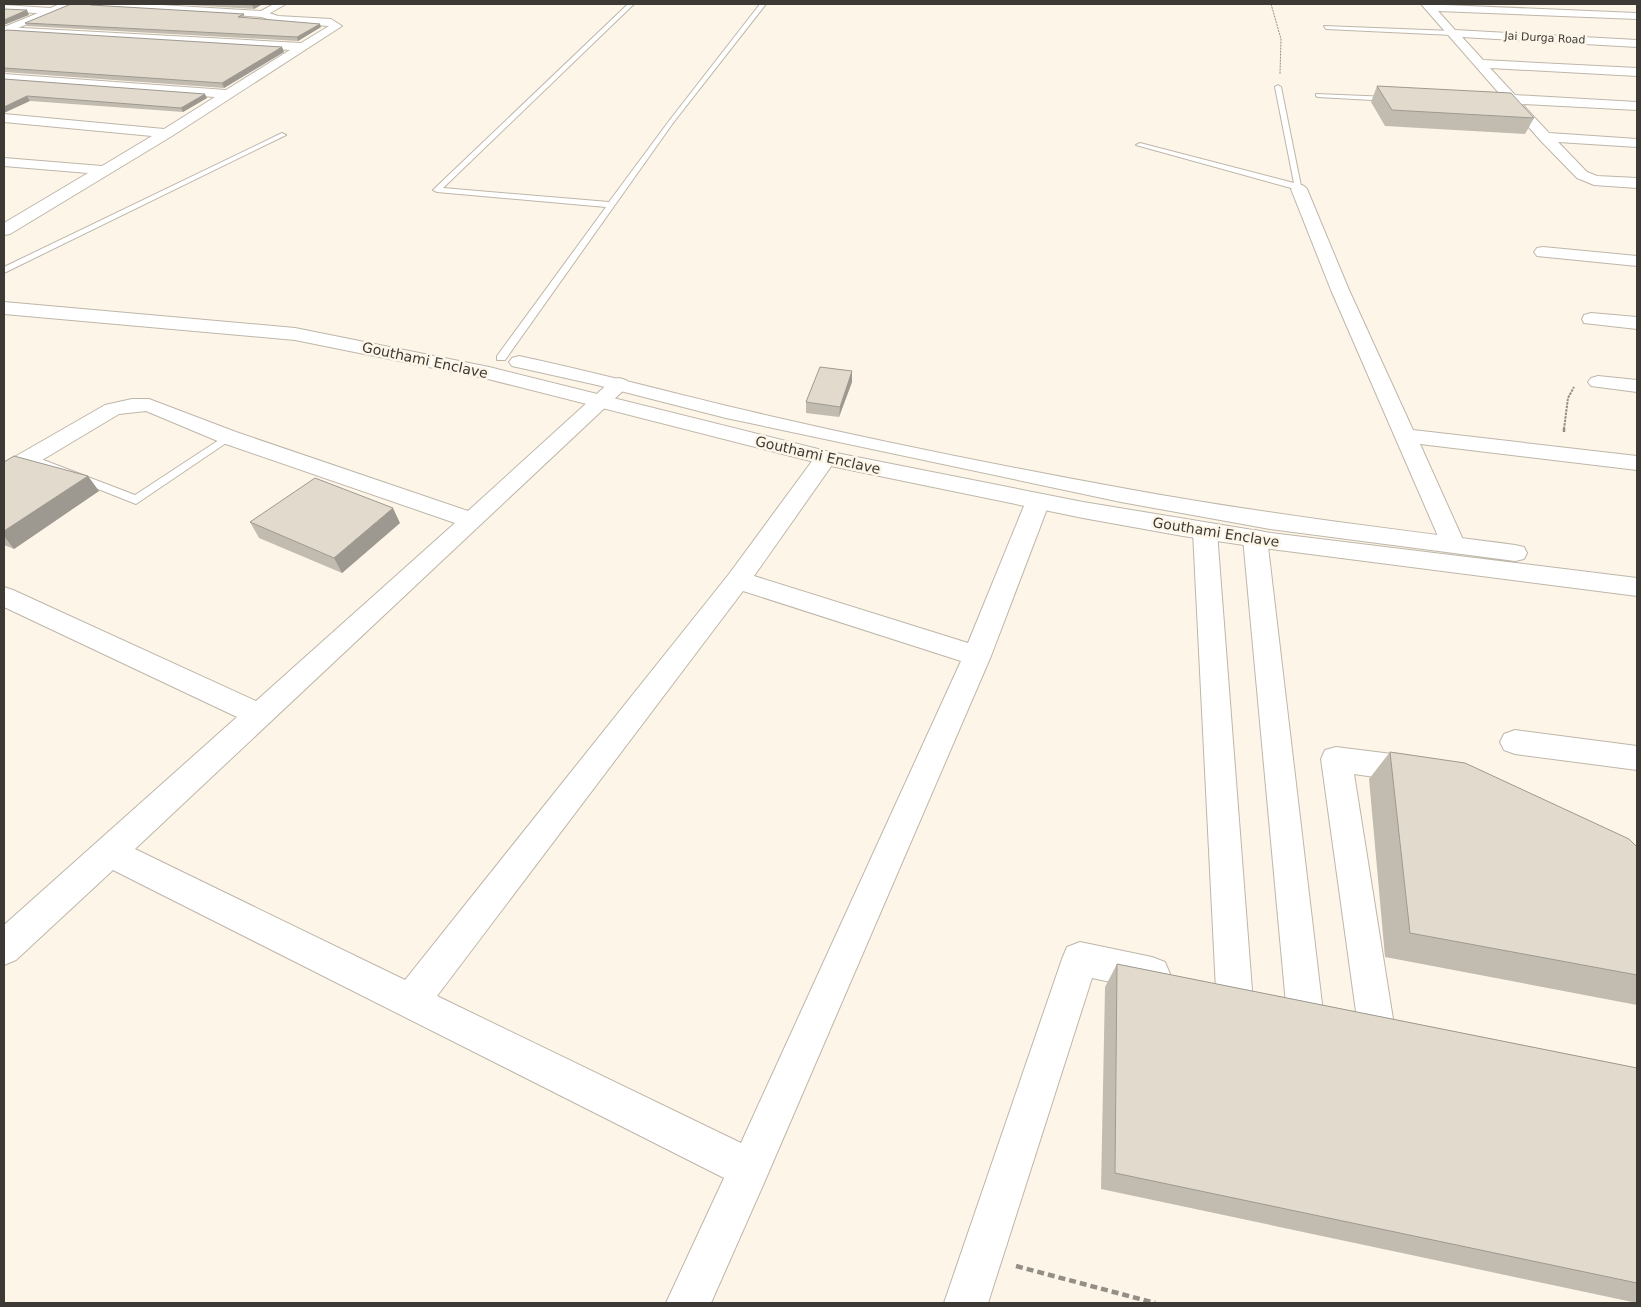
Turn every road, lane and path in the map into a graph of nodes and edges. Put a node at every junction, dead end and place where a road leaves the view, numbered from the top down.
1 (69, 4) edge
2 (94, 4) edge
3 (281, 4) edge
4 (631, 4) edge
5 (763, 4) edge
6 (1271, 4) edge
7 (1428, 5) edge
8 (4, 8) edge
9 (50, 10) junction
10 (263, 14) junction
11 (38, 16) junction
12 (1637, 16) edge
13 (68, 18) edge
14 (1326, 27) dead end
15 (7, 29) edge
16 (267, 29) edge
17 (326, 33) junction
18 (1452, 33) junction
19 (1637, 43) edge
20 (303, 47) junction
21 (258, 62) edge
22 (278, 63) junction
23 (1480, 64) junction
24 (1637, 72) edge
25 (232, 76) edge
26 (4, 78) edge
27 (252, 78) junction
28 (1278, 87) joint
29 (230, 94) junction
30 (1318, 95) dead end
31 (1398, 99) edge
32 (1512, 103) junction
33 (1637, 106) edge
34 (4, 118) edge
35 (167, 132) junction
36 (282, 136) dead end
37 (1545, 137) junction
38 (1637, 143) edge
39 (1140, 145) dead end
40 (4, 162) edge
41 (101, 170) junction
42 (1637, 183) edge
43 (1298, 188) junction
44 (611, 205) junction
45 (4, 217) edge
46 (22, 218) junction
47 (4, 230) edge
48 (1543, 252) dead end
49 (1637, 261) edge
50 (4, 270) edge
51 (4, 293) edge
52 (4, 308) edge
53 (1591, 319) dead end
54 (1637, 323) edge
55 (501, 358) junction
56 (1598, 382) joint
57 (1637, 386) edge
58 (611, 392) junction
59 (1407, 436) junction
60 (228, 438) junction
61 (1537, 451) junction
62 (29, 458) junction
63 (826, 458) junction
64 (1637, 463) edge
65 (4, 473) edge
66 (1038, 501) junction
67 (472, 521) junction
68 (1205, 532) junction
69 (1255, 538) junction
70 (1453, 544) junction
71 (1637, 571) edge
72 (738, 580) junction
73 (1637, 587) edge
74 (4, 596) edge
75 (977, 656) junction
76 (260, 715) junction
77 (1515, 742) dead end
78 (1637, 758) edge
79 (1441, 774) edge
80 (109, 852) junction
81 (4, 948) edge
82 (1209, 985) junction
83 (411, 1001) junction
84 (1304, 1004) junction
85 (750, 1169) junction
86 (982, 1257) junction
87 (688, 1303) edge
88 (966, 1303) edge
89 (1155, 1303) edge

1 - 9 street
2 - 10 street
3 - 10 street
4 - 44 lane
5 - 44 lane
6 - 28 path
7 - 12 street
7 - 18 street
8 - 9 street
9 - 11 street
10 - 17 street
11 - 13 street
11 - 15 street
14 - 18 lane
15 - 20 street
16 - 17 street
17 - 20 street
18 - 19 street, Jai Durga Road
18 - 23 street
20 - 22 street
21 - 22 street
22 - 27 street
23 - 24 street
23 - 32 street
25 - 27 street
26 - 29 street
27 - 29 street
28 - 43 lane
29 - 35 street
30 - 31 lane
32 - 33 street
32 - 37 street
34 - 35 street
35 - 41 street
36 - 50 lane
37 - 38 street
37 - 42 street
39 - 43 lane
40 - 41 street
41 - 46 street
43 - 59 street
44 - 55 lane
45 - 46 street
46 - 47 street
48 - 49 street
51 - 55 street, Gouthami Enclave
52 - 58 street, Gouthami Enclave
53 - 54 street
55 - 58 street, Gouthami Enclave
56 - 57 street
56 - 61 path
58 - 63 street, Gouthami Enclave
58 - 67 street
58 - 70 street, Gouthami Enclave
59 - 61 street
59 - 70 street
60 - 62 street
60 - 62 lane
60 - 67 street
61 - 64 street
62 - 65 street
63 - 66 street, Gouthami Enclave
63 - 72 street
66 - 68 street, Gouthami Enclave
66 - 75 street
67 - 76 street
68 - 69 street, Gouthami Enclave
68 - 82 street
69 - 73 street, Gouthami Enclave
69 - 84 street
70 - 71 street, Gouthami Enclave
72 - 75 street
72 - 83 street
74 - 76 street
75 - 85 street
76 - 80 street
77 - 78 street
79 - 84 street
80 - 81 street
80 - 83 street
82 - 84 street
82 - 86 street
83 - 85 street
85 - 87 street
86 - 88 street
86 - 89 path

